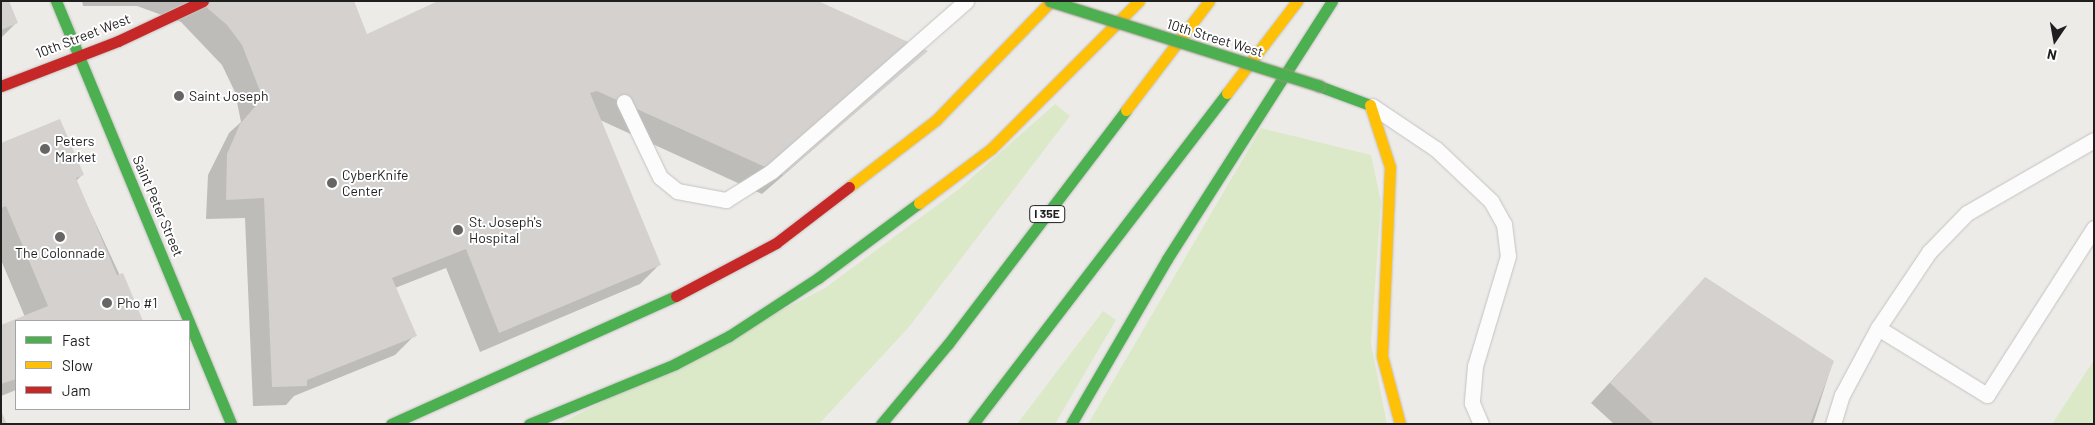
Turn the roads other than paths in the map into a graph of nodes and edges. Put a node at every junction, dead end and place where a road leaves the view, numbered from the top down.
1 (56, 1) edge
2 (203, 1) edge
3 (966, 1) edge
4 (1051, 1) edge
5 (1139, 1) edge
6 (1210, 1) edge
7 (1297, 1) edge
8 (1332, 1) edge
9 (81, 55) junction
10 (1, 86) edge
11 (624, 102) dead end
12 (1370, 106) junction
13 (2094, 140) edge
14 (2094, 228) edge
15 (189, 320) edge
16 (190, 323) edge
17 (1878, 328) junction
18 (231, 424) edge
19 (392, 424) edge
20 (529, 424) edge
21 (881, 424) edge
22 (973, 424) edge
23 (1071, 424) edge
24 (1400, 424) edge
25 (1481, 424) edge
26 (1833, 424) edge

1 - 9 main road, Saint Peter Street
2 - 9 main road, 10th Street West
3 - 11 lane
4 - 12 main road, 10th Street West, bridge
4 - 19 main road
5 - 20 main road
6 - 21 main road, I 35E
7 - 22 main road
8 - 23 main road
9 - 10 main road, 10th Street West
9 - 15 main road, Saint Peter Street
12 - 24 main road
12 - 25 lane
13 - 17 lane
14 - 17 lane
16 - 18 main road, Saint Peter Street
17 - 26 lane

